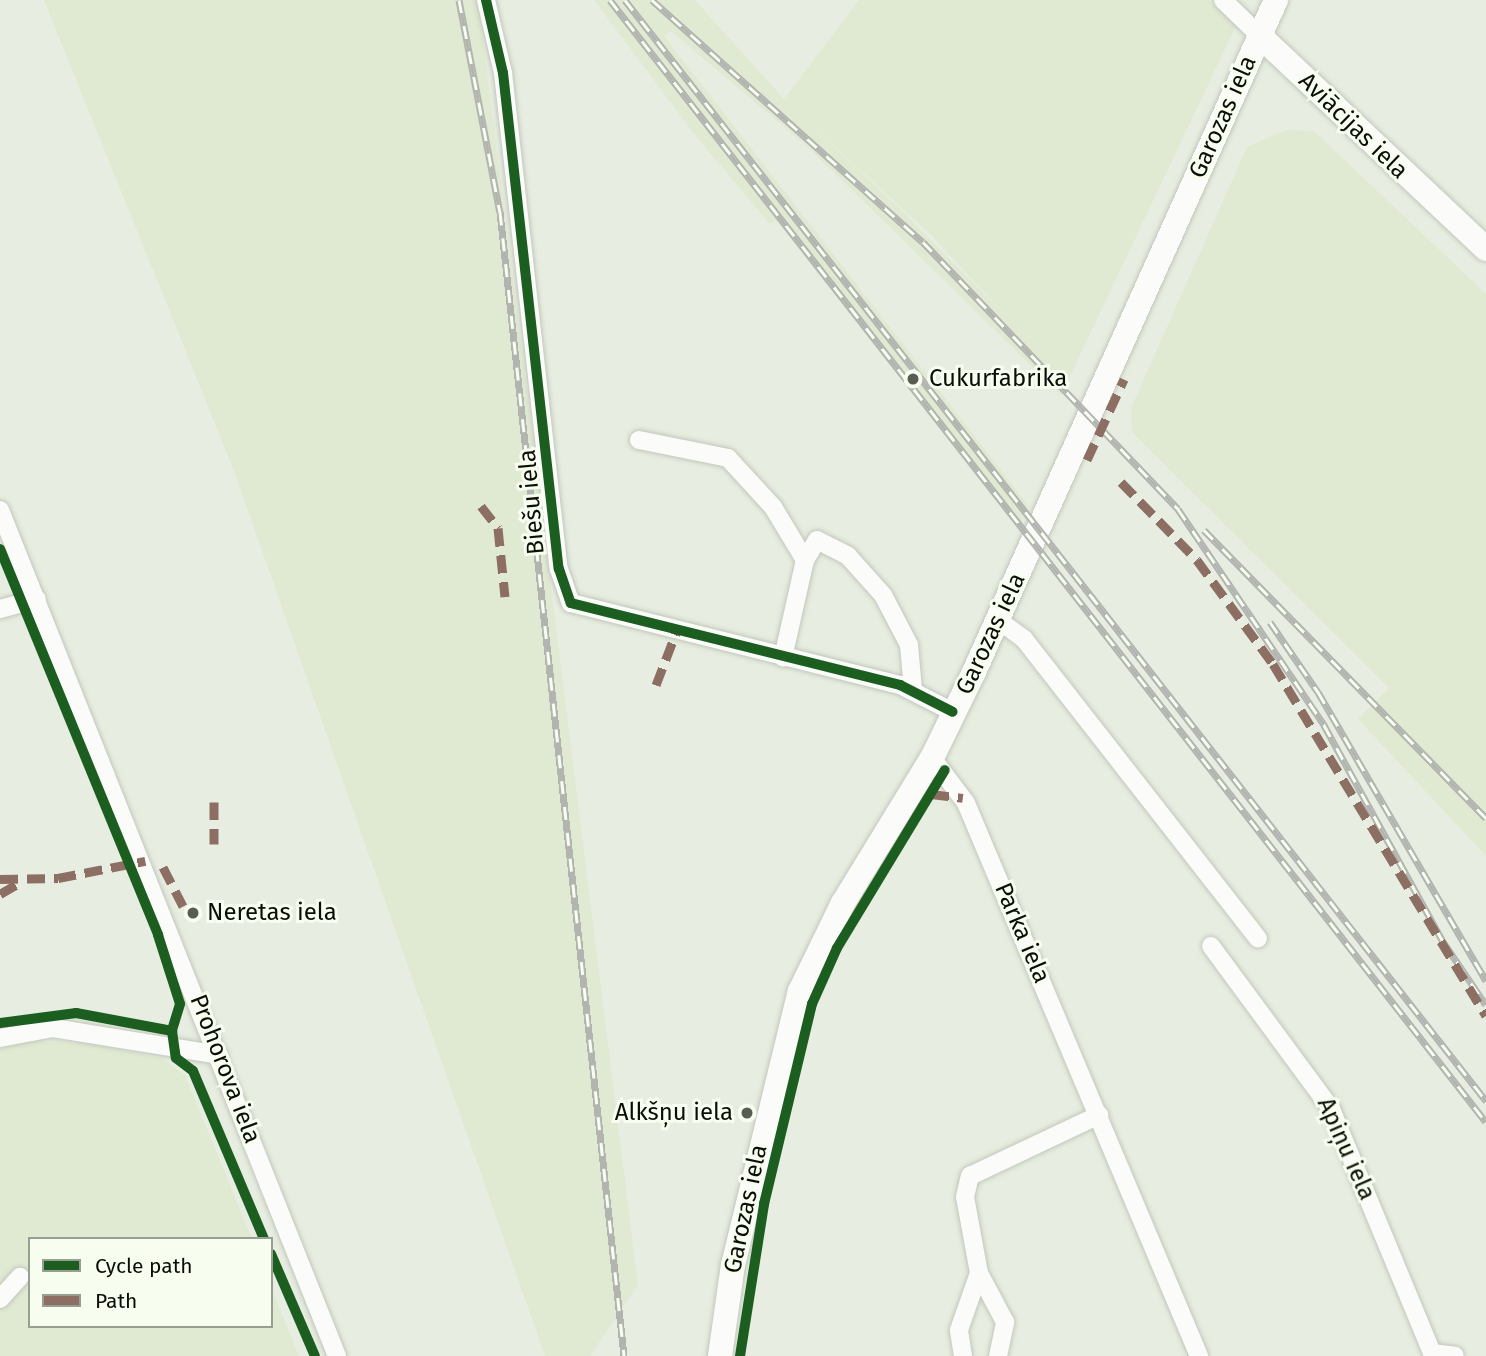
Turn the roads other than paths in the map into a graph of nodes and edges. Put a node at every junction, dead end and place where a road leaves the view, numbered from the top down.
1 (486, 0) edge
2 (1223, 0) edge
3 (1276, 0) edge
4 (1259, 35) junction
5 (1486, 248) edge
6 (639, 440) dead end
7 (0, 510) edge
8 (805, 560) junction
9 (37, 598) junction
10 (0, 609) edge
11 (998, 620) junction
12 (783, 659) junction
13 (914, 690) junction
14 (953, 712) junction
15 (932, 758) junction
16 (1258, 939) dead end
17 (1211, 947) dead end
18 (0, 1038) edge
19 (219, 1055) junction
20 (1099, 1115) junction
21 (979, 1273) junction
22 (20, 1277) dead end
23 (0, 1299) edge
24 (1429, 1354) edge
25 (337, 1356) edge
26 (720, 1356) edge
27 (963, 1356) edge
28 (998, 1356) edge
29 (1199, 1356) edge
30 (1455, 1356) edge

1 - 12 street, Biešu iela
2 - 4 street, Aviācijas iela
3 - 4 main road, Garozas iela
4 - 5 main road, Aviācijas iela
4 - 11 main road, Garozas iela
6 - 8 street
7 - 9 street, Prohorova iela
8 - 12 street
8 - 13 street
9 - 10 street
9 - 19 street, Prohorova iela
11 - 14 main road, Garozas iela
11 - 16 street
12 - 13 street, Biešu iela
13 - 14 street, Biešu iela
14 - 15 main road, Garozas iela
15 - 20 street, Parka iela
15 - 26 main road, Garozas iela
17 - 24 street, Apiņu iela
18 - 19 street
19 - 25 street, Prohorova iela
20 - 21 street
20 - 29 street, Parka iela
21 - 27 street
21 - 28 street
22 - 23 street
24 - 30 street, Apiņu iela

